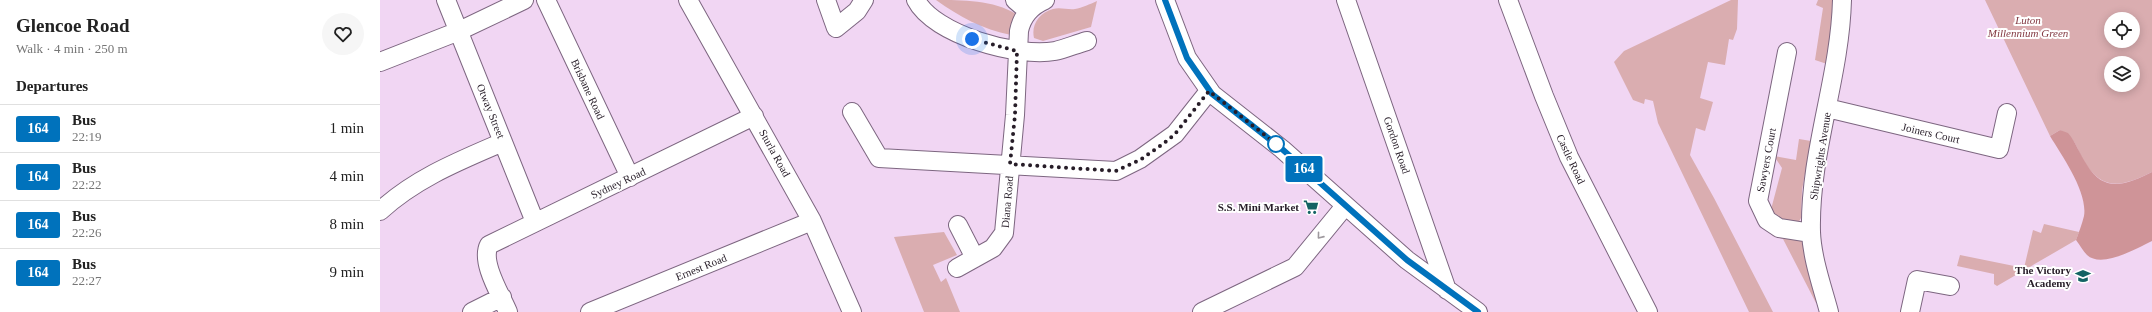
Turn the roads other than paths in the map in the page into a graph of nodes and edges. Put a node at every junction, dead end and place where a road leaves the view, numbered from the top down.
1 (446, 0) edge
2 (524, 0) edge
3 (546, 0) edge
4 (688, 0) edge
5 (826, 0) edge
6 (864, 0) edge
7 (916, 0) edge
8 (1045, 0) edge
9 (1165, 0) edge
10 (1346, 0) edge
11 (1508, 0) edge
12 (1842, 0) edge
13 (1022, 5) edge
14 (459, 31) junction
15 (1087, 41) dead end
16 (1017, 51) junction
17 (1787, 52) dead end
18 (380, 62) edge
19 (1209, 91) junction
20 (1827, 108) junction
21 (852, 112) dead end
22 (2007, 113) dead end
23 (754, 116) junction
24 (503, 142) junction
25 (1010, 164) junction
26 (630, 178) junction
27 (1345, 206) junction
28 (380, 211) edge
29 (812, 221) junction
30 (535, 222) junction
31 (958, 225) dead end
32 (1811, 233) junction
33 (975, 258) junction
34 (957, 268) dead end
35 (1950, 286) dead end
36 (1447, 290) junction
37 (505, 305) edge
38 (1472, 310) edge
39 (472, 312) edge
40 (590, 312) edge
41 (852, 312) edge
42 (1202, 312) edge
43 (1648, 312) edge
44 (1828, 312) edge
45 (1910, 312) edge

1 - 14 street, Otway Street
2 - 14 street
3 - 26 street, Brisbane Road
4 - 23 street, Sturla Road
5 - 6 street
7 - 16 street
8 - 13 street, Diana Road
9 - 19 street
10 - 36 street, Gordon Road
11 - 43 street, Castle Road
12 - 20 street, Shipwrights Avenue
13 - 16 street, Diana Road
14 - 18 street
14 - 24 street, Otway Street
15 - 16 street
16 - 25 street, Diana Road
17 - 32 street, Sawyers Court
19 - 25 street
19 - 27 street
20 - 22 street, Joiners Court
20 - 32 street, Shipwrights Avenue
21 - 25 street
23 - 26 street, Sydney Road
23 - 29 street, Sturla Road
24 - 28 street
24 - 30 street, Otway Street
25 - 33 street, Diana Road
26 - 30 street, Sydney Road
27 - 36 street
27 -> 42 street
29 - 40 street, Ernest Road
29 - 41 street, Sturla Road
30 - 37 street, Sydney Road
31 - 33 street
32 - 44 street, Shipwrights Avenue
33 - 34 street, Diana Road
35 - 45 street
36 - 38 street
37 - 39 street

